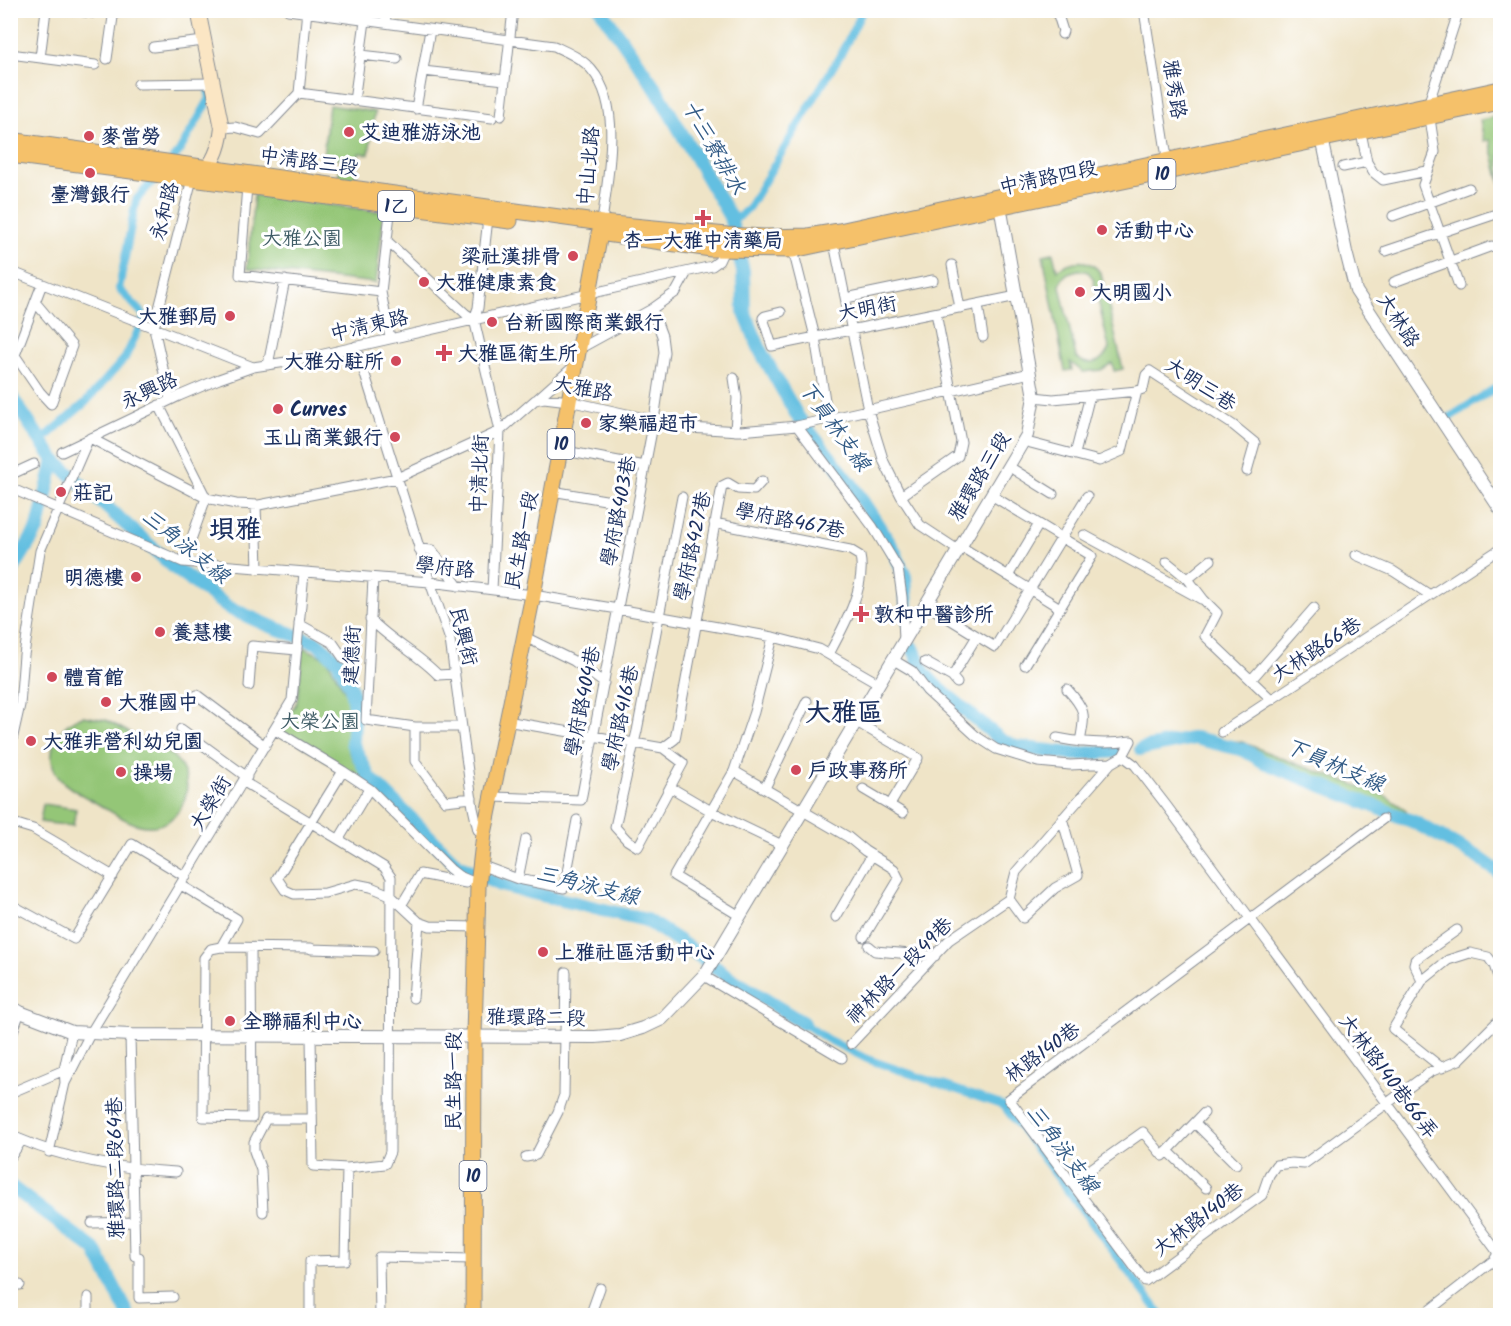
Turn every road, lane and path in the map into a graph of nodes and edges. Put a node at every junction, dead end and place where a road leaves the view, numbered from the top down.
1 (46, 10) edge
2 (70, 10) edge
3 (114, 10) edge
4 (198, 10) edge
5 (288, 10) edge
6 (387, 10) edge
7 (513, 10) edge
8 (1159, 10) edge
9 (1459, 10) edge
10 (1144, 11) edge
11 (307, 12) edge
12 (93, 14) dead end
13 (365, 21) junction
14 (385, 23) junction
15 (430, 30) junction
16 (1062, 34) dead end
17 (509, 40) junction
18 (200, 42) junction
19 (153, 47) dead end
20 (10, 54) edge
21 (361, 55) junction
22 (40, 58) junction
23 (107, 59) dead end
24 (397, 59) dead end
25 (95, 65) dead end
26 (423, 71) junction
27 (505, 80) junction
28 (213, 83) junction
29 (138, 84) dead end
30 (1500, 89) edge
31 (299, 93) junction
32 (354, 101) junction
33 (1500, 102) edge
34 (417, 109) junction
35 (1429, 111) junction
36 (222, 128) junction
37 (1361, 132) junction
38 (1321, 134) junction
39 (10, 140) edge
40 (12, 157) edge
41 (1367, 162) junction
42 (1169, 167) junction
43 (1343, 167) dead end
44 (208, 168) junction
45 (1427, 171) junction
46 (192, 179) junction
47 (247, 186) junction
48 (1469, 188) dead end
49 (1000, 202) junction
50 (1429, 203) junction
51 (391, 205) junction
52 (1493, 215) dead end
53 (1393, 216) dead end
54 (488, 218) junction
55 (601, 228) junction
56 (1440, 233) junction
57 (387, 241) junction
58 (734, 242) junction
59 (834, 243) junction
60 (1492, 246) dead end
61 (793, 250) junction
62 (1386, 251) dead end
63 (1450, 261) junction
64 (952, 266) dead end
65 (10, 271) edge
66 (687, 272) junction
67 (285, 280) junction
68 (933, 280) dead end
69 (1394, 282) dead end
70 (42, 284) junction
71 (1459, 286) dead end
72 (381, 292) junction
73 (589, 293) junction
74 (1017, 297) junction
75 (846, 298) junction
76 (35, 302) junction
77 (978, 304) junction
78 (960, 308) junction
79 (652, 309) junction
80 (781, 312) dead end
81 (936, 313) junction
82 (474, 319) junction
83 (154, 328) junction
84 (852, 330) junction
85 (815, 337) junction
86 (983, 337) dead end
87 (390, 338) junction
88 (356, 346) junction
89 (579, 349) junction
90 (13, 351) edge
91 (576, 364) junction
92 (268, 365) junction
93 (253, 367) junction
94 (1030, 373) junction
95 (734, 378) dead end
96 (951, 391) junction
97 (1137, 391) junction
98 (1090, 395) junction
99 (1034, 397) junction
100 (170, 400) junction
101 (535, 400) junction
102 (569, 401) junction
103 (159, 405) junction
104 (868, 410) junction
105 (828, 419) junction
106 (654, 420) junction
107 (797, 426) junction
108 (500, 431) junction
109 (735, 431) junction
110 (89, 439) junction
111 (1023, 441) junction
112 (560, 450) junction
113 (62, 452) dead end
114 (1075, 454) junction
115 (34, 464) dead end
116 (645, 466) junction
117 (1008, 466) junction
118 (1247, 471) dead end
119 (10, 475) edge
120 (397, 477) junction
121 (762, 481) dead end
122 (10, 488) edge
123 (552, 491) junction
124 (1053, 494) dead end
125 (991, 495) junction
126 (901, 496) junction
127 (1087, 496) dead end
128 (682, 497) dead end
129 (206, 498) junction
130 (617, 502) dead end
131 (48, 505) junction
132 (256, 505) junction
133 (1500, 509) edge
134 (714, 523) junction
135 (1039, 524) junction
136 (1084, 535) dead end
137 (1062, 538) junction
138 (959, 548) junction
139 (419, 549) junction
140 (1500, 549) edge
141 (1356, 555) dead end
142 (1210, 560) dead end
143 (183, 562) junction
144 (1167, 562) dead end
145 (258, 569) junction
146 (303, 573) junction
147 (1008, 576) junction
148 (373, 578) junction
149 (1188, 579) junction
150 (430, 582) junction
151 (458, 586) junction
152 (492, 590) junction
153 (1030, 590) junction
154 (532, 595) junction
155 (1430, 595) junction
156 (1204, 600) junction
157 (923, 608) junction
158 (1060, 608) junction
159 (1314, 608) dead end
160 (618, 609) junction
161 (659, 616) junction
162 (370, 619) junction
163 (695, 623) junction
164 (299, 626) junction
165 (523, 636) junction
166 (977, 636) junction
167 (773, 637) junction
168 (904, 640) junction
169 (297, 648) junction
170 (830, 654) junction
171 (344, 659) dead end
172 (892, 659) junction
173 (925, 662) dead end
174 (1026, 666) dead end
175 (455, 674) junction
176 (1251, 680) junction
177 (604, 683) junction
178 (878, 683) junction
179 (249, 686) dead end
180 (1067, 689) dead end
181 (197, 695) dead end
182 (1272, 699) junction
183 (807, 701) dead end
184 (15, 705) edge
185 (506, 721) junction
186 (855, 721) junction
187 (415, 727) junction
188 (462, 727) junction
189 (181, 729) dead end
190 (275, 730) junction
191 (1222, 732) dead end
192 (594, 736) junction
193 (1057, 738) dead end
194 (1080, 742) junction
195 (634, 743) junction
196 (265, 746) junction
197 (10, 748) edge
198 (663, 748) junction
199 (1123, 756) junction
200 (1111, 763) junction
201 (343, 771) junction
202 (734, 771) junction
203 (245, 779) junction
204 (670, 787) junction
205 (765, 788) junction
206 (369, 789) junction
207 (863, 789) dead end
208 (492, 796) junction
209 (472, 798) junction
210 (890, 805) junction
211 (803, 810) junction
212 (711, 811) junction
213 (903, 813) dead end
214 (1062, 818) junction
215 (1383, 819) dead end
216 (577, 820) dead end
217 (10, 822) edge
218 (311, 822) junction
219 (484, 834) junction
220 (339, 839) junction
221 (526, 839) dead end
222 (782, 845) junction
223 (872, 855) junction
224 (480, 865) junction
225 (113, 876) junction
226 (518, 879) junction
227 (183, 881) junction
228 (478, 885) junction
229 (390, 895) junction
230 (1009, 898) junction
231 (10, 904) edge
232 (402, 904) junction
233 (740, 916) junction
234 (836, 917) dead end
235 (1250, 920) junction
236 (419, 921) junction
237 (477, 927) junction
238 (1457, 930) dead end
239 (221, 947) junction
240 (251, 948) junction
241 (374, 951) dead end
242 (935, 956) junction
243 (566, 972) dead end
244 (705, 974) junction
245 (1422, 981) junction
246 (1500, 982) edge
247 (413, 998) dead end
248 (15, 1009) edge
249 (1500, 1019) edge
250 (72, 1032) junction
251 (90, 1034) junction
252 (252, 1034) junction
253 (130, 1035) junction
254 (203, 1035) junction
255 (390, 1035) junction
256 (311, 1036) junction
257 (474, 1036) junction
258 (565, 1037) junction
259 (10, 1039) edge
260 (851, 1044) dead end
261 (842, 1058) dead end
262 (74, 1066) junction
263 (1442, 1068) junction
264 (64, 1070) junction
265 (66, 1083) junction
266 (10, 1093) edge
267 (1386, 1104) junction
268 (1204, 1113) dead end
269 (312, 1119) junction
270 (1195, 1123) junction
271 (10, 1135) edge
272 (22, 1140) junction
273 (1168, 1151) junction
274 (49, 1152) junction
275 (526, 1157) dead end
276 (10, 1158) edge
277 (1236, 1164) dead end
278 (347, 1168) junction
279 (132, 1170) junction
280 (176, 1172) dead end
281 (1071, 1183) junction
282 (1206, 1188) dead end
283 (263, 1212) dead end
284 (134, 1222) junction
285 (92, 1223) dead end
286 (1499, 1258) edge
287 (473, 1259) junction
288 (1146, 1281) joint
289 (600, 1288) dead end
290 (88, 1297) dead end
291 (173, 1297) dead end
292 (88, 1316) edge
293 (310, 1316) edge
294 (380, 1316) edge
295 (473, 1316) edge
296 (590, 1316) edge
297 (1422, 1316) edge

1 - 22 street
2 - 12 street
3 - 23 street
4 - 18 main road
5 - 11 street, 中山北路
6 - 14 street
7 - 17 street
8 - 10 street
9 - 35 street
10 - 16 street
10 - 42 street, 雅秀路
11 - 13 street, 中山北路
11 - 31 street
13 - 14 street, 中山北路
13 - 21 street
14 - 15 street, 中山北路
15 - 17 street, 中山北路
15 - 26 street
17 - 27 street
17 - 55 street, 中山北路
18 - 19 street
18 - 28 main road
20 - 22 street
21 - 24 street
21 - 32 street
22 - 25 street
26 - 27 street
26 - 34 street
27 - 34 street
28 - 29 street
28 - 36 main road
30 - 35 main road, 中清路四段 / 10
31 - 32 street
31 - 36 street
32 - 34 street
33 - 35 main road, 中清路四段 / 10
35 - 37 main road, 中清路四段 / 10
35 - 38 main road, 中清路四段 / 10
35 - 45 street
36 - 44 main road
37 - 38 main road, 中清路四段 / 10
37 - 41 street
38 - 42 main road, 中清路四段 / 10
38 - 133 street, 大林路
39 - 44 main road, 中清路三段 / 1乙
40 - 46 main road, 中清路三段 / 1乙
41 - 43 street
41 - 45 street
42 - 49 main road, 中清路四段 / 10
44 - 46 main road, 永和路
44 - 55 main road, 中清路三段 / 1乙
45 - 50 street
46 - 47 main road, 中清路三段 / 1乙
46 - 83 street, 永和路
47 - 51 main road, 中清路三段 / 1乙
47 - 67 street
48 - 50 street
49 - 58 main road, 中清路四段 / 10
49 - 59 main road, 中清路四段 / 10
49 - 74 street, 雅環路三段
50 - 53 street
50 - 56 street
51 - 54 main road, 中清路三段 / 1乙
51 - 57 street
52 - 56 street
54 - 55 main road, 中清路三段 / 1乙
54 - 82 street, 中清北街
55 - 58 main road, 中清路四段 / 10
55 - 73 main road, 民生路一段 / 10
56 - 62 street
56 - 63 street
57 - 72 street
57 - 82 street
58 - 61 main road, 中清路四段 / 10
58 - 66 street, 中清東路
59 - 61 main road, 中清路四段 / 10
59 - 75 street
60 - 63 street
61 - 85 street
63 - 69 street
63 - 71 street
64 - 78 street
65 - 70 street, 中清東路
66 - 73 street, 中清東路
66 - 79 street
67 - 72 street
67 - 92 street
68 - 75 street
70 - 76 street
70 - 83 street, 中清東路
72 - 87 street
73 - 82 street, 中清東路
73 - 89 main road, 民生路一段 / 10
74 - 77 street, 大明街
74 - 94 street, 雅環路三段
75 - 84 street
76 - 90 street
76 - 90 street
77 - 78 street, 大明街
77 - 86 street
78 - 81 street, 大明街
79 - 89 street
79 - 106 street, 學府路403巷
80 - 85 street, 大明街
81 - 84 street, 大明街
81 - 96 street
82 - 87 street, 中清東路
82 - 108 street, 中清北街
83 - 93 street, 中清東路
83 - 100 street, 永和路
84 - 85 street, 大明街
84 - 104 street
85 - 105 street
87 - 88 street, 中清東路
88 - 92 street, 中清東路
88 - 120 street, 民興街
89 - 91 main road, 民生路一段 / 10
91 - 101 street
91 - 102 main road, 民生路一段 / 10
92 - 93 street, 中清東路
93 - 100 street, 永興路
94 - 96 street, 大雅路
94 - 99 street, 雅環路三段
95 - 109 street
96 - 104 street, 大雅路
96 - 126 street
97 - 98 street
97 - 114 street
97 - 118 street, 大明三巷
98 - 99 street
98 - 114 street
99 - 111 street, 雅環路三段
100 - 103 street, 永興路
101 - 102 street, 大雅路
101 - 108 street, 大雅路
102 - 106 street, 大雅路
102 - 112 main road, 民生路一段 / 10
103 - 110 street, 永興路
103 - 129 street
104 - 105 street, 大雅路
104 - 126 street
105 - 107 street, 大雅路
106 - 109 street, 大雅路
106 - 116 street, 學府路403巷
107 - 109 street, 大雅路
107 - 168 street
108 - 120 street, 大雅路
108 - 152 street, 中清北街
110 - 113 street, 永興路
110 - 129 street, 大雅路
110 - 131 street
111 - 114 street
111 - 117 street, 雅環路三段
112 - 116 street
112 - 123 main road, 民生路一段 / 10
115 - 119 street
116 - 160 street, 學府路403巷
117 - 124 street
117 - 125 street, 雅環路三段
120 - 132 street, 大雅路
120 - 139 street, 民興街
121 - 134 street, 學府路427巷
122 - 131 street, 學府路
123 - 130 street
123 - 154 main road, 民生路一段 / 10
125 - 135 street
125 - 138 street, 雅環路三段
126 - 138 street
127 - 137 street
128 - 161 street, 學府路416巷
129 - 132 street, 大雅路
129 - 143 street
131 - 143 street, 學府路
131 - 184 street
132 - 145 street
134 - 163 street, 學府路427巷
134 - 170 street, 學府路467巷
135 - 137 street
135 - 147 street
136 - 156 street
137 - 153 street
137 - 158 street
138 - 147 street
138 - 157 street, 雅環路三段
139 - 150 street, 民興街
139 - 151 street
140 - 155 street, 大林路66巷
141 - 155 street
142 - 149 street
143 - 145 street, 學府路
144 - 149 street
145 - 146 street, 學府路
146 - 148 street, 學府路
146 - 164 street, 大榮街
147 - 153 street
148 - 150 street, 學府路
148 - 162 street, 建德街
149 - 156 street
150 - 151 street, 學府路
150 - 175 street, 民興街
151 - 152 street, 學府路
152 - 154 street, 學府路
153 - 158 street
153 - 166 street
154 - 160 street, 學府路
154 - 165 main road, 民生路一段 / 10
155 - 182 street, 大林路66巷
156 - 176 street
157 - 166 street
157 - 168 street, 雅環路三段
158 - 174 street
159 - 176 street
160 - 161 street, 學府路
160 - 177 street, 學府路404巷
161 - 163 street, 學府路
161 - 195 street, 學府路416巷
162 - 175 street
162 - 187 street, 建德街
163 - 167 street, 學府路
163 - 198 street, 學府路427巷
164 - 169 street, 大榮街
164 - 171 street
165 - 177 street
165 - 185 main road, 民生路一段 / 10
166 - 173 street
167 - 170 street, 學府路
167 - 202 street
168 - 172 street, 雅環路三段
169 - 179 street
169 - 190 street, 大榮街
170 - 178 street, 學府路
172 - 178 street, 雅環路三段
172 - 200 street
175 - 188 street, 民興街
176 - 182 street
177 - 192 street, 學府路404巷
178 - 186 street, 雅環路二段
180 - 194 street
181 - 196 street
182 - 191 street, 大林路66巷
183 - 205 street
184 - 197 street
185 - 192 street
185 - 208 main road, 民生路一段 / 10
186 - 210 street
186 - 211 street, 雅環路二段
187 - 188 street, 建德街
187 - 209 street
188 - 209 street, 民興街
189 - 203 street
190 - 196 street, 大榮街
190 - 201 street
192 - 195 street
192 - 208 street, 學府路404巷
193 - 194 street
194 - 199 street
195 - 198 street
195 - 204 street, 學府路416巷
196 - 203 street, 大榮街
198 - 204 street
199 - 200 street
199 - 235 street, 大林路140巷66弄
200 - 214 street
201 - 206 street
201 - 218 street
202 - 205 street
202 - 212 street
203 - 218 street
203 - 227 street, 大榮街
204 - 212 street
205 - 211 street
206 - 220 street
206 - 228 street
207 - 210 street
208 - 219 main road, 民生路一段 / 10
209 - 219 street, 民興街
210 - 213 street
211 - 222 street, 雅環路二段
211 - 223 street
212 - 222 street
212 - 233 street
214 - 230 street
214 - 230 street
215 - 235 street
216 - 226 street
217 - 225 street
218 - 220 street
218 - 229 street
219 - 224 main road, 民生路一段 / 10
220 - 229 street
221 - 226 street
222 - 233 street, 雅環路二段
223 - 234 street
223 - 242 street
224 - 226 street
224 - 228 main road, 10
225 - 227 street
225 - 231 street
227 - 239 street
227 - 251 street, 大榮街
228 - 232 street
228 - 237 main road, 民生路一段 / 10
229 - 232 street
229 - 255 street
230 - 242 street, 神林路一段49巷
232 - 236 street
233 - 244 street, 雅環路二段
235 - 267 street, 大林路140巷66弄
235 - 281 street, 林路140巷
236 - 237 street
236 - 247 street
237 - 257 main road, 民生路一段 / 10
238 - 245 street
239 - 240 street
239 - 254 street
240 - 241 street
240 - 252 street
242 - 260 street, 神林路一段49巷
243 - 258 street
244 - 258 street, 雅環路二段
244 - 261 street
245 - 246 street
245 - 263 street
248 - 250 street, 雅環路二段
248 - 259 street
249 - 263 street, 大林路140巷
250 - 251 street, 雅環路二段
250 - 264 street
251 - 253 street, 雅環路二段
251 - 262 street, 大榮街
252 - 254 street, 雅環路二段
252 - 254 street
252 - 256 street, 雅環路二段
253 - 254 street, 雅環路二段
253 - 279 street, 雅環路二段64巷
255 - 256 street, 雅環路二段
255 - 257 street, 雅環路二段
255 - 278 street
256 - 269 street
257 - 258 street, 雅環路二段
257 - 287 main road, 民生路一段 / 10
258 - 275 street
262 - 264 street
262 - 265 street, 大榮街
263 - 267 street, 大林路140巷
264 - 265 street
264 - 266 street
265 - 274 street
267 - 286 street, 大林路140巷66弄
267 - 288 street, 大林路140巷
268 - 270 street
269 - 278 street
269 - 283 street
270 - 273 street
270 - 277 street
271 - 272 street
272 - 274 street
272 - 276 street
273 - 281 street
273 - 282 street
274 - 279 street
278 - 293 street
279 - 280 street
279 - 284 street, 雅環路二段64巷
281 - 288 street, 林路140巷
284 - 285 street
284 - 291 street, 雅環路二段64巷
286 - 297 street
287 - 294 street
287 - 295 main road, 民生路一段 / 10
289 - 296 street
290 - 292 street

